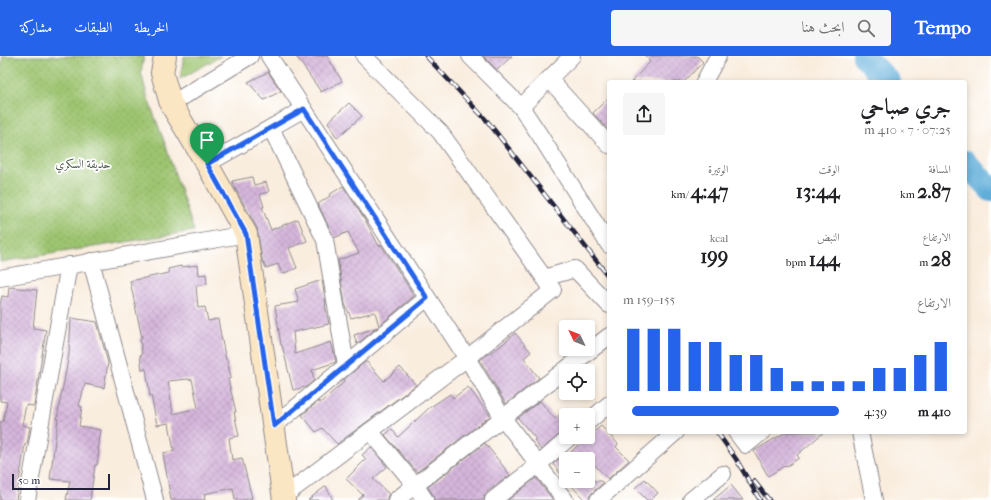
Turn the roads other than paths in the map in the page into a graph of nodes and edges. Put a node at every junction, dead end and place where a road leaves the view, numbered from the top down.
1 (165, 56) edge
2 (250, 56) edge
3 (269, 56) edge
4 (364, 56) edge
5 (470, 56) edge
6 (572, 56) edge
7 (718, 56) edge
8 (549, 79) junction
9 (705, 80) edge
10 (171, 104) junction
11 (521, 107) junction
12 (304, 109) junction
13 (271, 128) junction
14 (607, 143) edge
15 (207, 164) junction
16 (246, 234) junction
17 (607, 242) edge
18 (91, 262) junction
19 (69, 265) junction
20 (0, 278) edge
21 (544, 278) junction
22 (427, 298) junction
23 (607, 303) edge
24 (607, 338) edge
25 (467, 358) junction
26 (346, 366) junction
27 (607, 406) edge
28 (595, 416) edge
29 (503, 418) junction
30 (274, 426) junction
31 (370, 431) junction
32 (674, 434) edge
33 (738, 434) edge
34 (760, 434) edge
35 (860, 434) edge
36 (562, 444) edge
37 (538, 465) junction
38 (723, 474) dead end
39 (415, 485) junction
40 (284, 498) edge
41 (27, 500) edge
42 (155, 500) edge
43 (396, 500) edge
44 (425, 500) edge
45 (493, 500) edge
46 (565, 500) edge
47 (598, 500) edge
48 (691, 500) edge
49 (874, 500) edge

1 - 10 street
2 - 10 street
3 - 12 street
4 - 21 street
5 - 11 street
6 - 8 street
7 - 9 street
8 - 11 street
8 - 14 street
10 - 15 street
11 - 17 street
12 - 13 street
12 - 22 street
13 - 15 street
13 - 26 street
15 - 16 street
16 - 18 street
16 - 30 street
18 - 19 street
18 - 42 street
19 - 20 street
19 - 41 street
21 - 23 street
21 - 25 street
22 - 25 street
22 - 26 street
24 - 29 street
25 - 29 street
25 - 31 street
26 - 30 street
27 - 28 street
29 - 37 street
29 - 39 street
30 - 40 street
31 - 39 street
31 - 40 street
32 - 47 street
33 - 34 street
35 - 49 street
36 - 37 street
37 - 45 street
37 - 46 street
38 - 48 street
39 - 43 street
39 - 44 street

